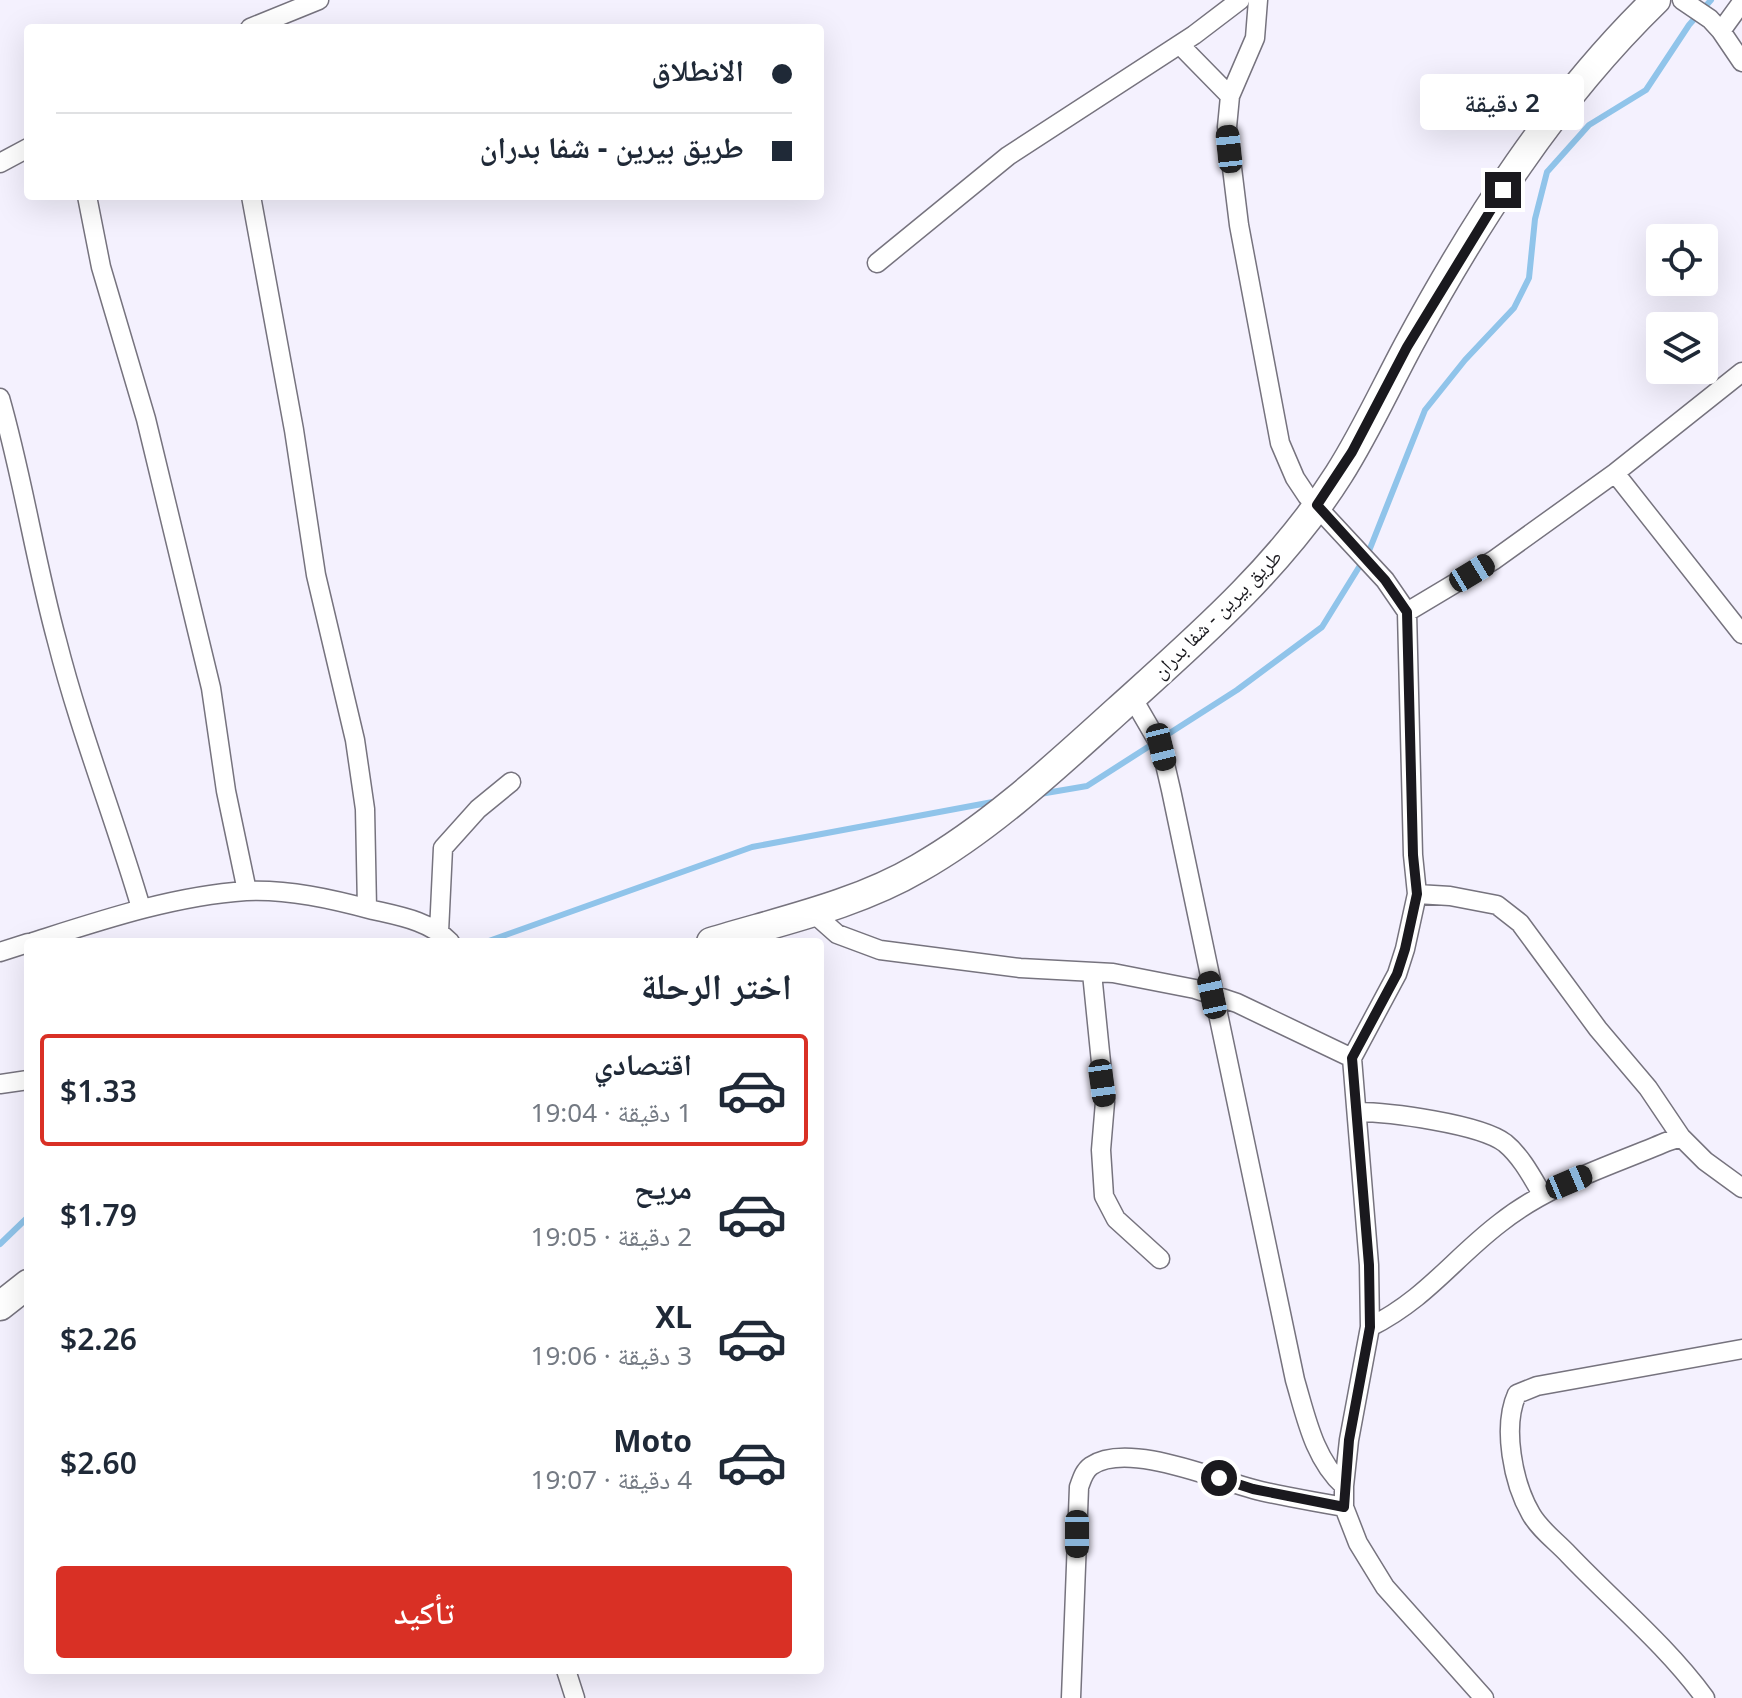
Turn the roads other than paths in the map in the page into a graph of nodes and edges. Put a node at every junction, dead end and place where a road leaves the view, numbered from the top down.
1 (319, 0) edge
2 (1240, 0) edge
3 (1258, 0) edge
4 (1656, 0) edge
5 (1742, 2) edge
6 (1703, 15) edge
7 (260, 24) edge
8 (1180, 45) junction
9 (1742, 62) edge
10 (1230, 96) junction
11 (24, 150) edge
12 (0, 163) edge
13 (88, 200) edge
14 (252, 200) edge
15 (877, 263) dead end
16 (1740, 377) edge
17 (0, 398) edge
18 (1615, 473) junction
19 (1317, 505) junction
20 (1407, 612) junction
21 (1742, 634) edge
22 (1132, 697) junction
23 (511, 782) dead end
24 (247, 891) junction
25 (1417, 894) junction
26 (141, 908) junction
27 (367, 908) junction
28 (811, 911) junction
29 (444, 937) edge
30 (46, 938) edge
31 (724, 938) edge
32 (24, 945) edge
33 (0, 952) edge
34 (1092, 973) junction
35 (1212, 995) junction
36 (1352, 1058) junction
37 (24, 1081) edge
38 (0, 1084) edge
39 (1357, 1112) junction
40 (1681, 1137) junction
41 (1742, 1188) edge
42 (1542, 1194) junction
43 (1160, 1259) dead end
44 (24, 1287) edge
45 (0, 1306) edge
46 (1370, 1327) junction
47 (1742, 1349) edge
48 (1344, 1486) junction
49 (1344, 1507) junction
50 (567, 1674) edge
51 (575, 1698) edge
52 (1071, 1698) edge
53 (1484, 1698) edge
54 (1705, 1698) edge

1 - 7 street
2 - 8 street
3 - 10 street
4 - 19 main road, طريق بيرين - شفا بدران
5 - 6 street
6 - 9 street
8 - 10 street
8 - 15 street
10 - 19 street
11 - 12 street
13 - 24 street
14 - 27 street
16 - 18 street
17 - 26 street
18 - 20 street
18 - 21 street
19 - 20 street
19 - 22 main road, طريق بيرين - شفا بدران
20 - 25 street
22 - 28 main road, طريق بيرين - شفا بدران
22 - 35 street
23 - 29 street
24 - 26 street
24 - 27 street
25 - 36 street
25 - 40 street
26 - 30 street
27 - 29 street
28 - 31 main road, طريق بيرين - شفا بدران
28 - 34 street
32 - 33 street
34 - 35 street
34 - 43 street
35 - 36 street
35 - 48 street
36 - 39 street
37 - 38 street
39 - 42 street
39 - 46 street
40 - 41 street
40 - 42 street
42 - 46 street
44 - 45 main road
46 - 48 street
47 - 54 street
48 - 49 street
49 - 52 street
49 - 53 street
50 - 51 street

